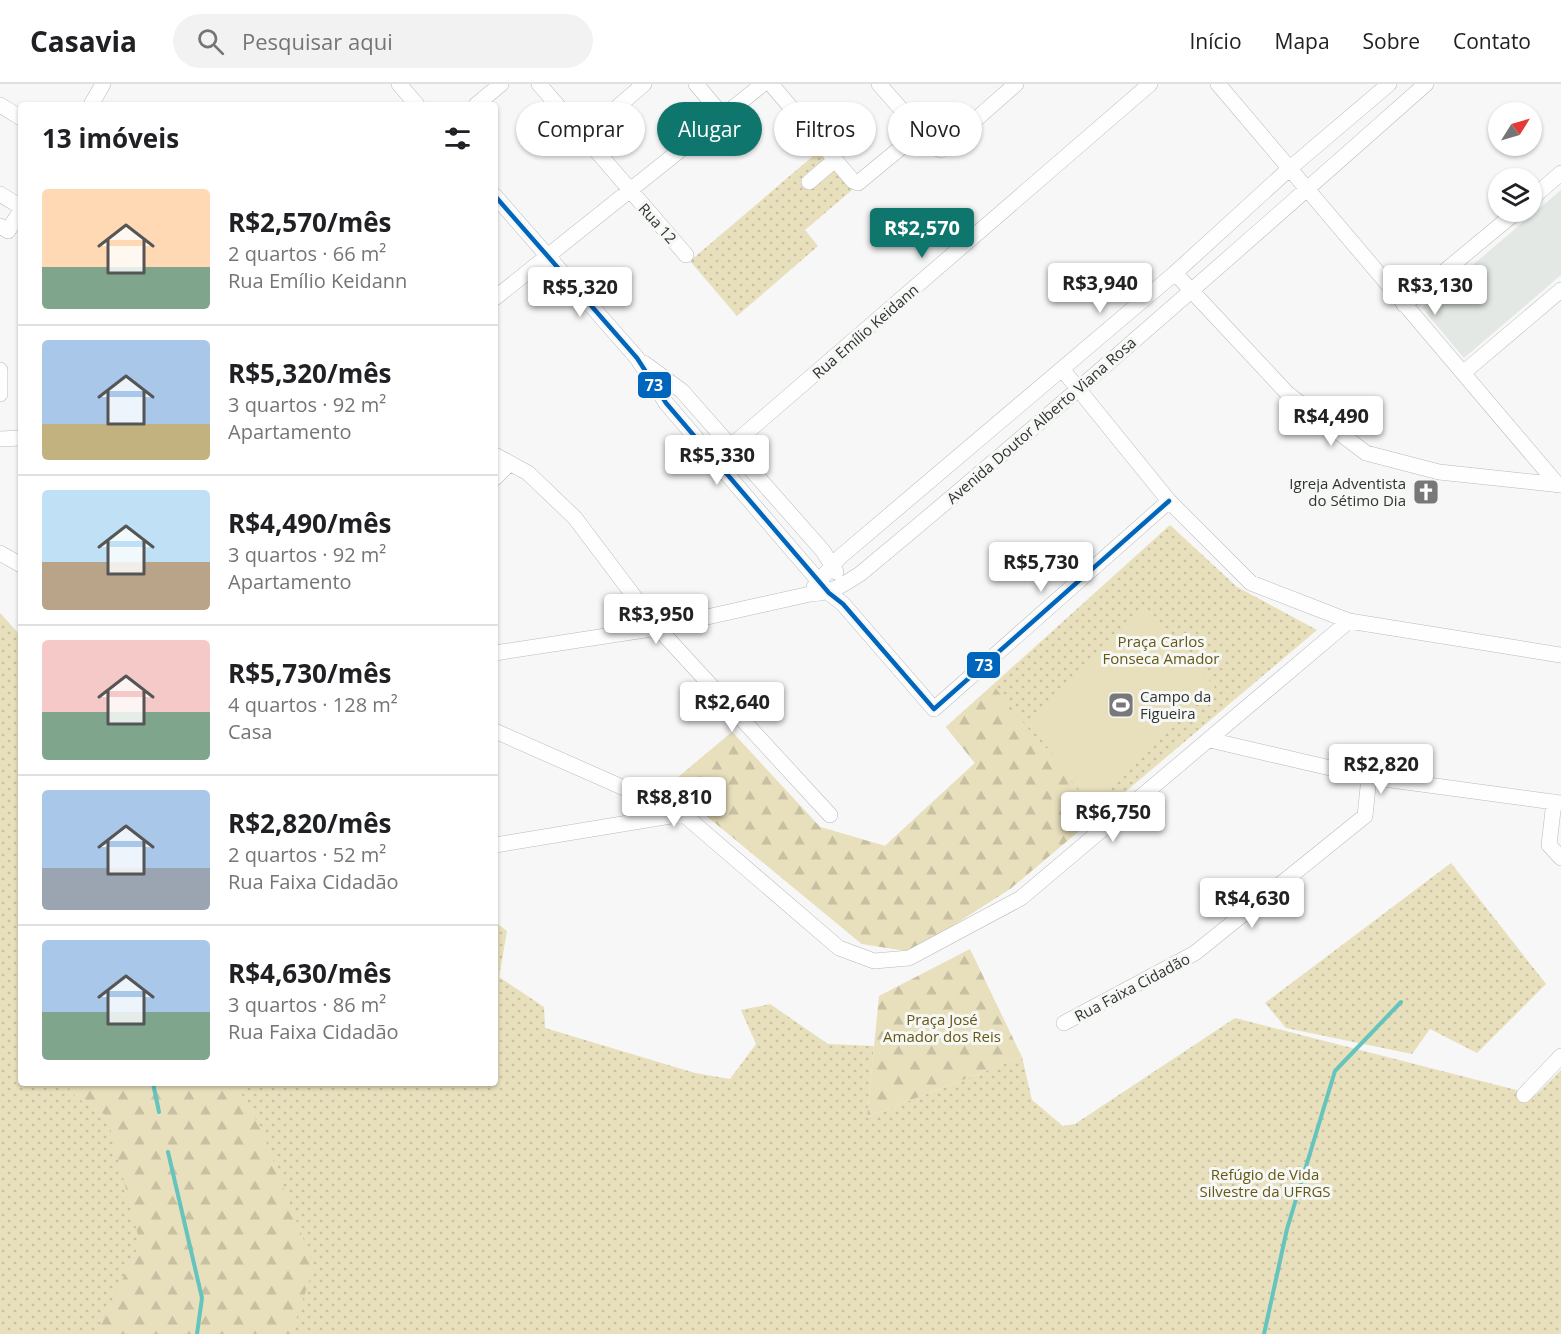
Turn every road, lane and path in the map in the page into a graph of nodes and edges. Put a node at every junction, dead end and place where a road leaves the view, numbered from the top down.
1 (103, 84) edge
2 (399, 84) edge
3 (501, 84) edge
4 (538, 84) edge
5 (644, 84) edge
6 (696, 84) edge
7 (763, 84) edge
8 (771, 84) edge
9 (1016, 84) edge
10 (1150, 84) edge
11 (1218, 84) edge
12 (1389, 84) edge
13 (1426, 84) edge
14 (888, 87) edge
15 (93, 102) edge
16 (414, 102) edge
17 (480, 102) edge
18 (554, 102) edge
19 (624, 102) edge
20 (711, 102) edge
21 (740, 102) edge
22 (899, 102) edge
23 (0, 105) edge
24 (982, 115) edge
25 (18, 116) edge
26 (600, 156) edge
27 (674, 156) edge
28 (891, 156) edge
29 (835, 160) junction
30 (1289, 169) junction
31 (1561, 173) edge
32 (809, 182) dead end
33 (1307, 189) junction
34 (1542, 189) edge
35 (630, 192) junction
36 (0, 194) edge
37 (498, 199) edge
38 (18, 207) edge
39 (18, 212) edge
40 (1504, 222) edge
41 (4, 228) edge
42 (686, 255) dead end
43 (548, 257) junction
44 (1175, 273) junction
45 (1561, 290) edge
46 (1192, 293) junction
47 (498, 296) edge
48 (1404, 305) junction
49 (637, 358) junction
50 (1062, 369) junction
51 (0, 370) edge
52 (1463, 373) junction
53 (1077, 387) junction
54 (0, 394) edge
55 (18, 438) edge
56 (0, 439) edge
57 (730, 447) junction
58 (498, 457) edge
59 (716, 459) junction
60 (508, 465) junction
61 (941, 471) junction
62 (498, 475) edge
63 (1560, 485) edge
64 (960, 491) junction
65 (1169, 501) junction
66 (0, 553) edge
67 (18, 563) edge
68 (832, 565) junction
69 (819, 579) junction
70 (836, 589) junction
71 (810, 594) junction
72 (1349, 621) junction
73 (658, 628) junction
74 (498, 653) edge
75 (1561, 655) edge
76 (498, 732) edge
77 (1210, 740) junction
78 (1369, 777) junction
79 (1557, 803) edge
80 (683, 814) junction
81 (830, 815) dead end
82 (498, 845) edge
83 (1561, 858) edge
84 (1064, 1023) dead end
85 (1561, 1056) edge
86 (1524, 1095) dead end

1 - 15 street
2 - 16 street
3 - 17 street
4 - 18 street, Rua 12
5 - 19 street
6 - 20 street
7 - 21 street
8 - 29 street
9 - 24 street
10 - 57 street, Rua Emílio Keidann
11 - 30 street
12 - 30 street, Avenida Doutor Alberto Viana Rosa
13 - 33 street, Avenida Doutor Alberto Viana Rosa
14 - 22 street
23 - 25 street
26 - 35 street, Rua 12
27 - 35 street
28 - 29 street
29 - 32 street
30 - 33 street
30 - 44 street, Avenida Doutor Alberto Viana Rosa
31 - 34 street
33 - 46 street, Avenida Doutor Alberto Viana Rosa
33 - 48 street
35 - 42 street, Rua 12
35 - 43 street
36 - 38 street
37 - 43 street
39 - 41 street
40 - 48 street
43 - 47 street
43 - 49 street
44 - 46 street
44 - 50 street, Avenida Doutor Alberto Viana Rosa
45 - 52 street
46 - 53 street, Avenida Doutor Alberto Viana Rosa
46 - 63 street
48 - 52 street
49 - 57 street
49 - 59 street
50 - 53 street
50 - 61 street, Avenida Doutor Alberto Viana Rosa
51 - 54 street
52 - 63 street
53 - 64 street, Avenida Doutor Alberto Viana Rosa
53 - 65 street
55 - 56 street
57 - 59 street, Rua Emílio Keidann
57 - 68 street
58 - 60 street
59 - 69 street
60 - 62 street
60 - 73 street
61 - 64 street
61 - 68 street, Avenida Doutor Alberto Viana Rosa
64 - 70 street, Avenida Doutor Alberto Viana Rosa
65 - 70 street
65 - 72 street
66 - 67 street
68 - 69 street, Avenida Doutor Alberto Viana Rosa
68 - 70 street
69 - 70 street
69 - 71 street, Avenida Doutor Alberto Viana Rosa
70 - 71 street
71 - 73 street
72 - 75 street
72 - 77 street
73 - 74 street
73 - 81 street
76 - 80 street
77 - 78 street
77 - 80 street
78 - 79 street
78 - 84 street, Rua Faixa Cidadão
79 - 83 street
80 - 82 street
85 - 86 street

